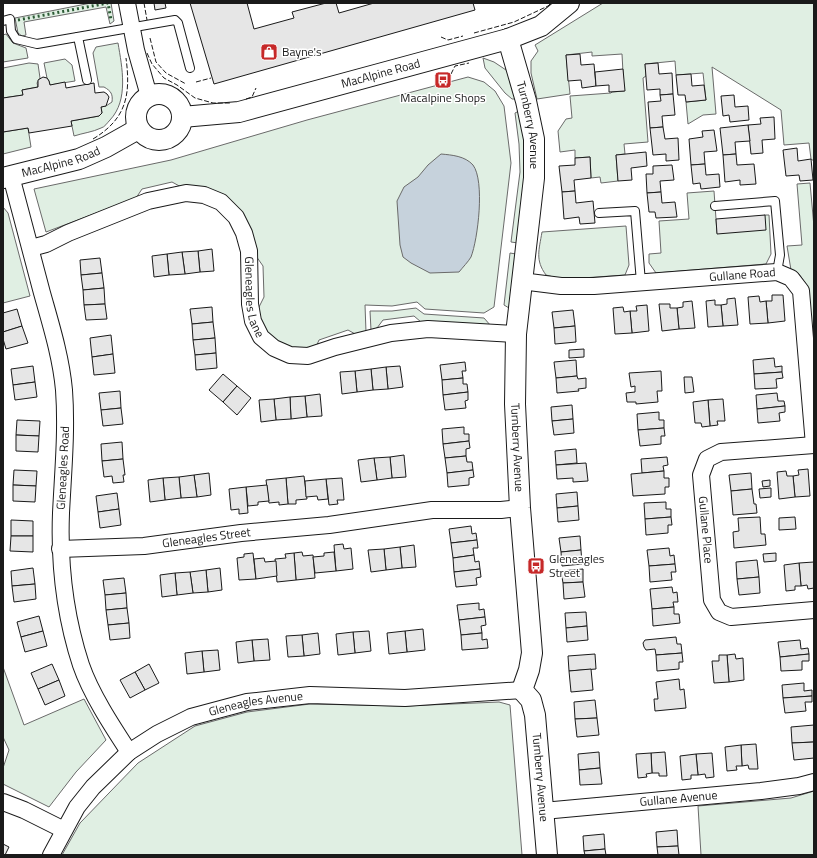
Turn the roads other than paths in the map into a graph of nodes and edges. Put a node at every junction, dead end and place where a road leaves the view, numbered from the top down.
1 (127, 3) edge
2 (569, 3) edge
3 (3, 21) edge
4 (131, 27) junction
5 (78, 37) junction
6 (508, 39) junction
7 (190, 68) dead end
8 (86, 80) dead end
9 (149, 96) junction
10 (182, 117) junction
11 (138, 129) junction
12 (7, 177) edge
13 (715, 206) dead end
14 (599, 213) dead end
15 (30, 248) junction
16 (777, 272) junction
17 (521, 281) junction
18 (641, 282) junction
19 (516, 334) junction
20 (814, 445) edge
21 (520, 508) junction
22 (60, 549) junction
23 (814, 610) edge
24 (522, 690) junction
25 (129, 752) junction
26 (814, 782) edge
27 (3, 802) edge
28 (543, 810) junction
29 (64, 830) junction
30 (51, 855) edge
31 (547, 855) edge

1 - 4 street
2 - 6 street, MacAlpine Road
3 - 5 lane
4 - 5 lane
4 - 7 lane
4 - 9 street
5 - 8 lane
6 - 10 street, MacAlpine Road
6 - 17 street, Turnberry Avenue
9 - 10 street
9 - 11 street
10 - 11 street
11 - 12 street, MacAlpine Road
12 - 15 street, Gleneagles Road
13 - 16 lane
14 - 18 lane
15 - 19 street, Gleneagles Lane
15 - 22 street, Gleneagles Road
16 - 18 street, Gullane Road
16 - 20 street, Gullane Road
17 - 18 street, Gullane Road
17 - 19 street, Turnberry Avenue
19 - 21 street, Turnberry Avenue
20 - 23 street, Gullane Place
21 - 22 street, Gleneagles Street
21 - 24 street, Turnberry Avenue
22 - 25 street, Gleneagles Road
24 - 25 street, Gleneagles Avenue
24 - 28 street, Turnberry Avenue
25 - 29 street, Gleneagles Avenue
26 - 28 street, Gullane Avenue
27 - 29 street
28 - 31 street, Turnberry Avenue
29 - 30 street, Gleneagles Avenue

